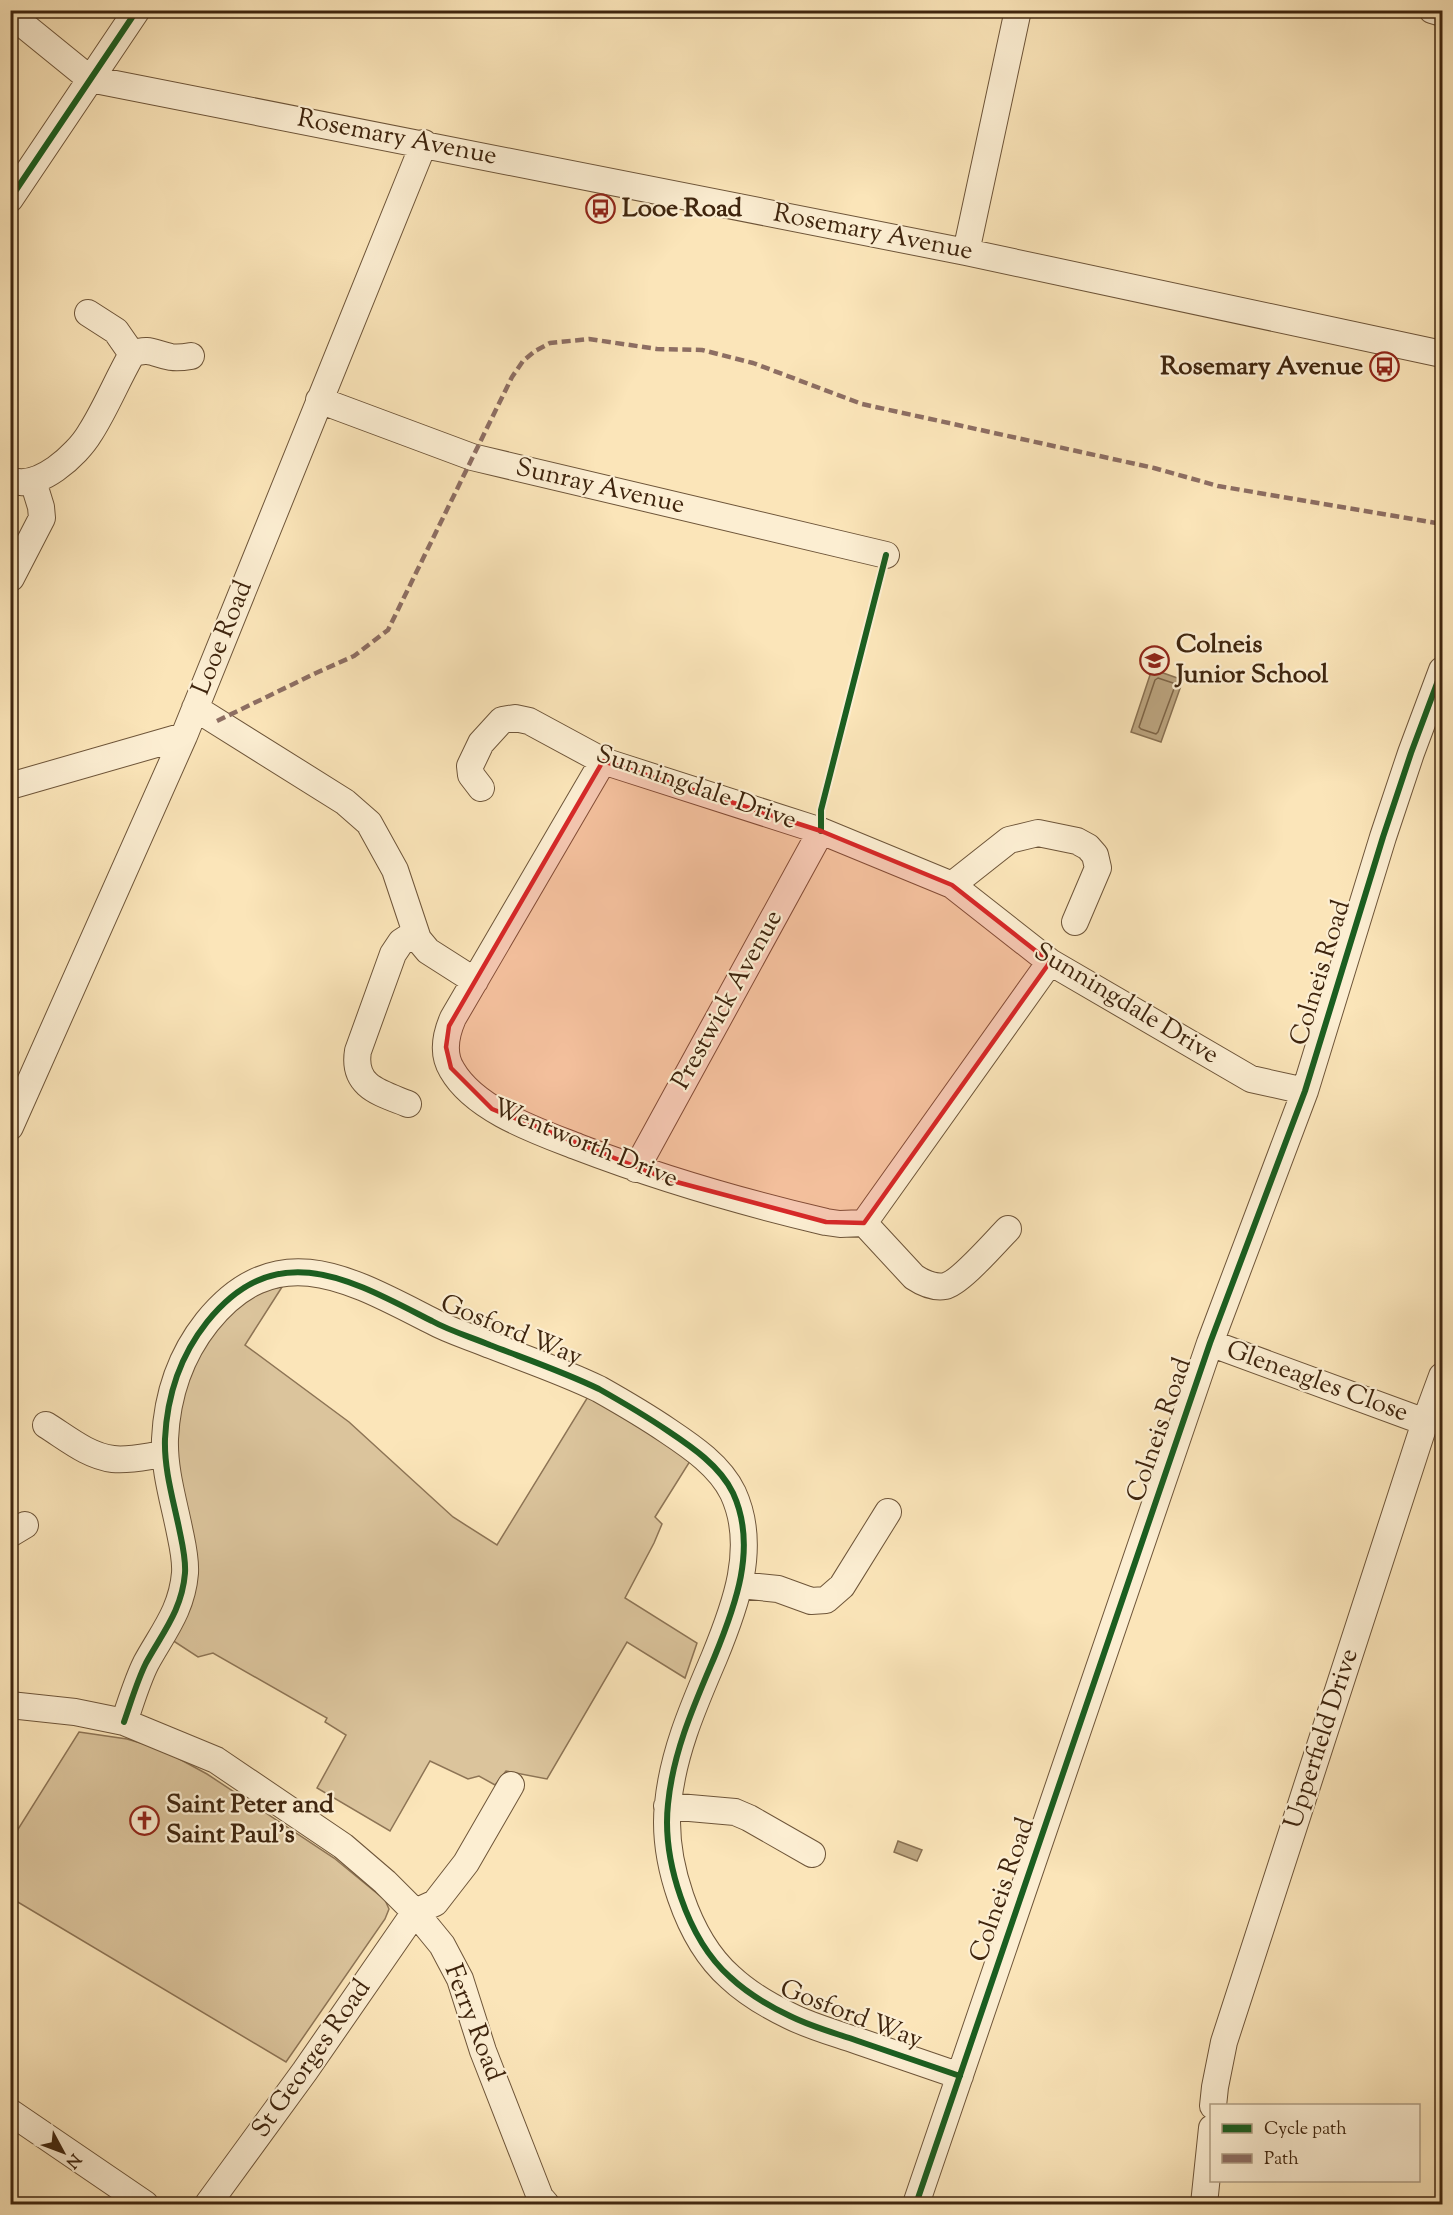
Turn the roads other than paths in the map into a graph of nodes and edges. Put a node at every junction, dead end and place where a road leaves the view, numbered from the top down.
1 (137, 10) edge
2 (1018, 10) edge
3 (1432, 10) edge
4 (1443, 13) edge
5 (10, 14) edge
6 (90, 79) junction
7 (424, 143) junction
8 (10, 199) edge
9 (966, 252) junction
10 (88, 313) dead end
11 (132, 354) junction
12 (1443, 354) edge
13 (191, 356) dead end
14 (319, 400) junction
15 (22, 481) edge
16 (886, 555) dead end
17 (11, 578) edge
18 (1443, 670) edge
19 (195, 708) junction
20 (184, 736) junction
21 (603, 760) junction
22 (10, 786) edge
23 (481, 788) dead end
24 (821, 831) junction
25 (952, 885) junction
26 (1075, 922) dead end
27 (415, 933) junction
28 (1050, 963) junction
29 (475, 981) junction
30 (1305, 1091) junction
31 (408, 1104) dead end
32 (10, 1127) edge
33 (636, 1169) junction
34 (864, 1223) junction
35 (1008, 1229) dead end
36 (1210, 1343) junction
37 (1443, 1376) edge
38 (1425, 1422) junction
39 (46, 1425) dead end
40 (165, 1454) junction
41 (888, 1512) dead end
42 (740, 1585) junction
43 (10, 1705) edge
44 (124, 1722) junction
45 (511, 1785) dead end
46 (667, 1806) junction
47 (812, 1854) dead end
48 (414, 1912) junction
49 (960, 2076) junction
50 (1213, 2104) edge
51 (10, 2112) edge
52 (1210, 2147) edge
53 (145, 2205) edge
54 (208, 2205) edge
55 (546, 2205) edge
56 (916, 2205) edge
57 (1204, 2205) edge

1 - 6 street
2 - 9 street
3 - 4 street
5 - 6 street
6 - 7 street, Rosemary Avenue
6 - 8 street
7 - 9 street, Rosemary Avenue
7 - 14 street, Looe Road
9 - 12 street, Rosemary Avenue
10 - 11 street
11 - 13 street
11 - 15 street
14 - 16 street, Sunray Avenue
14 - 19 street, Looe Road
15 - 17 street
18 - 30 street, Colneis Road
19 - 20 street, Looe Road
19 - 27 street
20 - 22 street
20 - 32 street, Looe Road
21 - 23 street, Sunningdale Drive
21 - 24 street, Sunningdale Drive
21 - 29 street, Wentworth Drive
24 - 25 street, Sunningdale Drive
24 - 33 street, Prestwick Avenue
25 - 26 street
25 - 28 street, Sunningdale Drive
27 - 29 street
27 - 31 street
28 - 30 street, Sunningdale Drive
28 - 34 street
29 - 33 street, Wentworth Drive
30 - 36 street, Colneis Road
33 - 34 street, Wentworth Drive
34 - 35 street
36 - 38 street, Gleneagles Close
36 - 49 street, Colneis Road
37 - 38 street, Upperfield Drive
38 - 50 street, Upperfield Drive
39 - 40 street
40 - 42 street, Gosford Way
40 - 44 street, Gosford Way
41 - 42 street
42 - 46 street, Gosford Way
43 - 44 street, Ferry Road
44 - 48 street, Ferry Road
45 - 48 street
46 - 47 street
46 - 49 street, Gosford Way
48 - 54 street, St Georges Road
48 - 55 street, Ferry Road
49 - 56 street, Colneis Road
51 - 53 street
52 - 57 street

